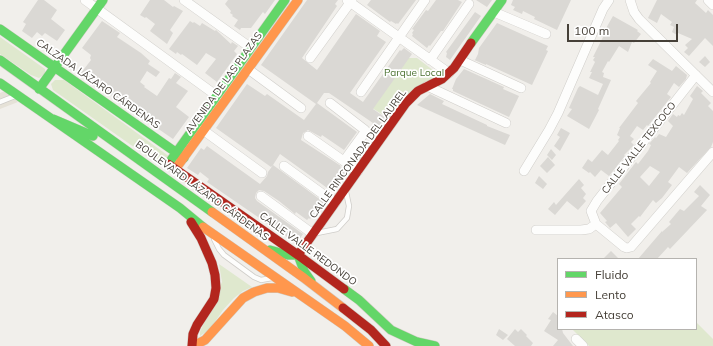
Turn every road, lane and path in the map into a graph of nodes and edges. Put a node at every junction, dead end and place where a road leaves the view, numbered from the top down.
1 (85, 0) edge
2 (103, 0) edge
3 (184, 0) edge
4 (285, 0) edge
5 (298, 0) edge
6 (425, 0) edge
7 (502, 0) edge
8 (609, 0) edge
9 (630, 0) edge
10 (708, 0) edge
11 (350, 1) edge
12 (469, 4) dead end
13 (713, 5) edge
14 (97, 8) junction
15 (494, 12) junction
16 (0, 29) edge
17 (546, 34) dead end
18 (399, 38) junction
19 (250, 48) junction
20 (310, 58) dead end
21 (0, 60) edge
22 (430, 60) junction
23 (460, 60) junction
24 (54, 68) junction
25 (248, 69) junction
26 (449, 73) junction
27 (696, 75) junction
28 (1, 85) edge
29 (427, 86) junction
30 (521, 88) dead end
31 (39, 89) junction
32 (361, 92) dead end
33 (713, 92) edge
34 (17, 95) junction
35 (217, 96) junction
36 (0, 102) edge
37 (330, 103) dead end
38 (301, 108) dead end
39 (53, 119) junction
40 (506, 123) dead end
41 (204, 130) junction
42 (308, 136) dead end
43 (121, 147) junction
44 (713, 152) edge
45 (180, 155) junction
46 (344, 161) junction
47 (284, 166) dead end
48 (172, 167) junction
49 (358, 171) junction
50 (524, 171) dead end
51 (262, 173) dead end
52 (164, 177) junction
53 (346, 188) junction
54 (261, 196) dead end
55 (335, 203) junction
56 (180, 208) junction
57 (596, 224) junction
58 (536, 230) dead end
59 (313, 234) junction
60 (256, 244) junction
61 (298, 255) junction
62 (320, 290) junction
63 (301, 295) junction
64 (576, 339) dead end
65 (192, 346) edge
66 (370, 346) edge
67 (386, 346) edge
68 (435, 346) edge
69 (583, 346) edge

1 - 14 street
2 - 14 main road
3 - 19 street
4 - 19 main road, AVENIDA DE LAS PLAZAS
5 - 25 main road, AVENIDA DE LAS PLAZAS
6 - 18 street
7 - 15 main road, CALLE RINCONADA DEL LAUREL
8 - 50 street
9 - 27 street
10 - 13 street
11 - 18 street
11 - 20 street
12 - 22 street
14 - 24 main road
14 - 35 street
15 - 17 street
15 - 23 main road, CALLE RINCONADA DEL LAUREL
16 - 24 main road, CALZADA LÁZARO CÁRDENAS
18 - 22 street
18 - 32 street
19 - 35 main road, AVENIDA DE LAS PLAZAS
21 - 31 main road, BOULEVARD LÁZARO CÁRDENAS
22 - 26 street
23 - 26 main road, CALLE RINCONADA DEL LAUREL
23 - 30 street
24 - 31 main road
24 - 45 main road, CALZADA LÁZARO CÁRDENAS
25 - 38 street
25 - 41 main road, AVENIDA DE LAS PLAZAS
26 - 29 main road, CALLE RINCONADA DEL LAUREL
27 - 33 street
27 - 57 street, CALLE VALLE TEXCOCO
28 - 34 main road
29 - 40 street
29 - 49 main road, CALLE RINCONADA DEL LAUREL
31 - 43 main road, BOULEVARD LÁZARO CÁRDENAS
34 - 36 lane
34 - 39 main road
35 - 45 main road, AVENIDA DE LAS PLAZAS
37 - 46 street
39 - 43 main road
39 - 56 main road
41 - 45 main road, AVENIDA DE LAS PLAZAS
41 - 51 street
42 - 46 street
43 - 52 main road, BOULEVARD LÁZARO CÁRDENAS
44 - 57 street
45 - 48 main road, AVENIDA DE LAS PLAZAS
46 - 49 street
47 - 55 street
48 - 52 main road, AVENIDA DE LAS PLAZAS
48 - 61 main road, CALLE VALLE REDONDO
49 - 53 main road, CALLE RINCONADA DEL LAUREL
52 - 60 main road, BOULEVARD LÁZARO CÁRDENAS
53 - 55 main road, CALLE RINCONADA DEL LAUREL
53 - 59 lane
54 - 59 street
55 - 59 main road, CALLE RINCONADA DEL LAUREL
56 - 63 main road
56 - 65 main road
57 - 58 street
59 - 61 main road, CALLE RINCONADA DEL LAUREL
60 - 61 main road
60 - 62 main road, BOULEVARD LÁZARO CÁRDENAS
61 - 62 main road
61 - 68 main road, CALLE VALLE REDONDO
62 - 67 main road, BOULEVARD LÁZARO CÁRDENAS
63 - 65 main road
63 - 66 main road
64 - 69 street

